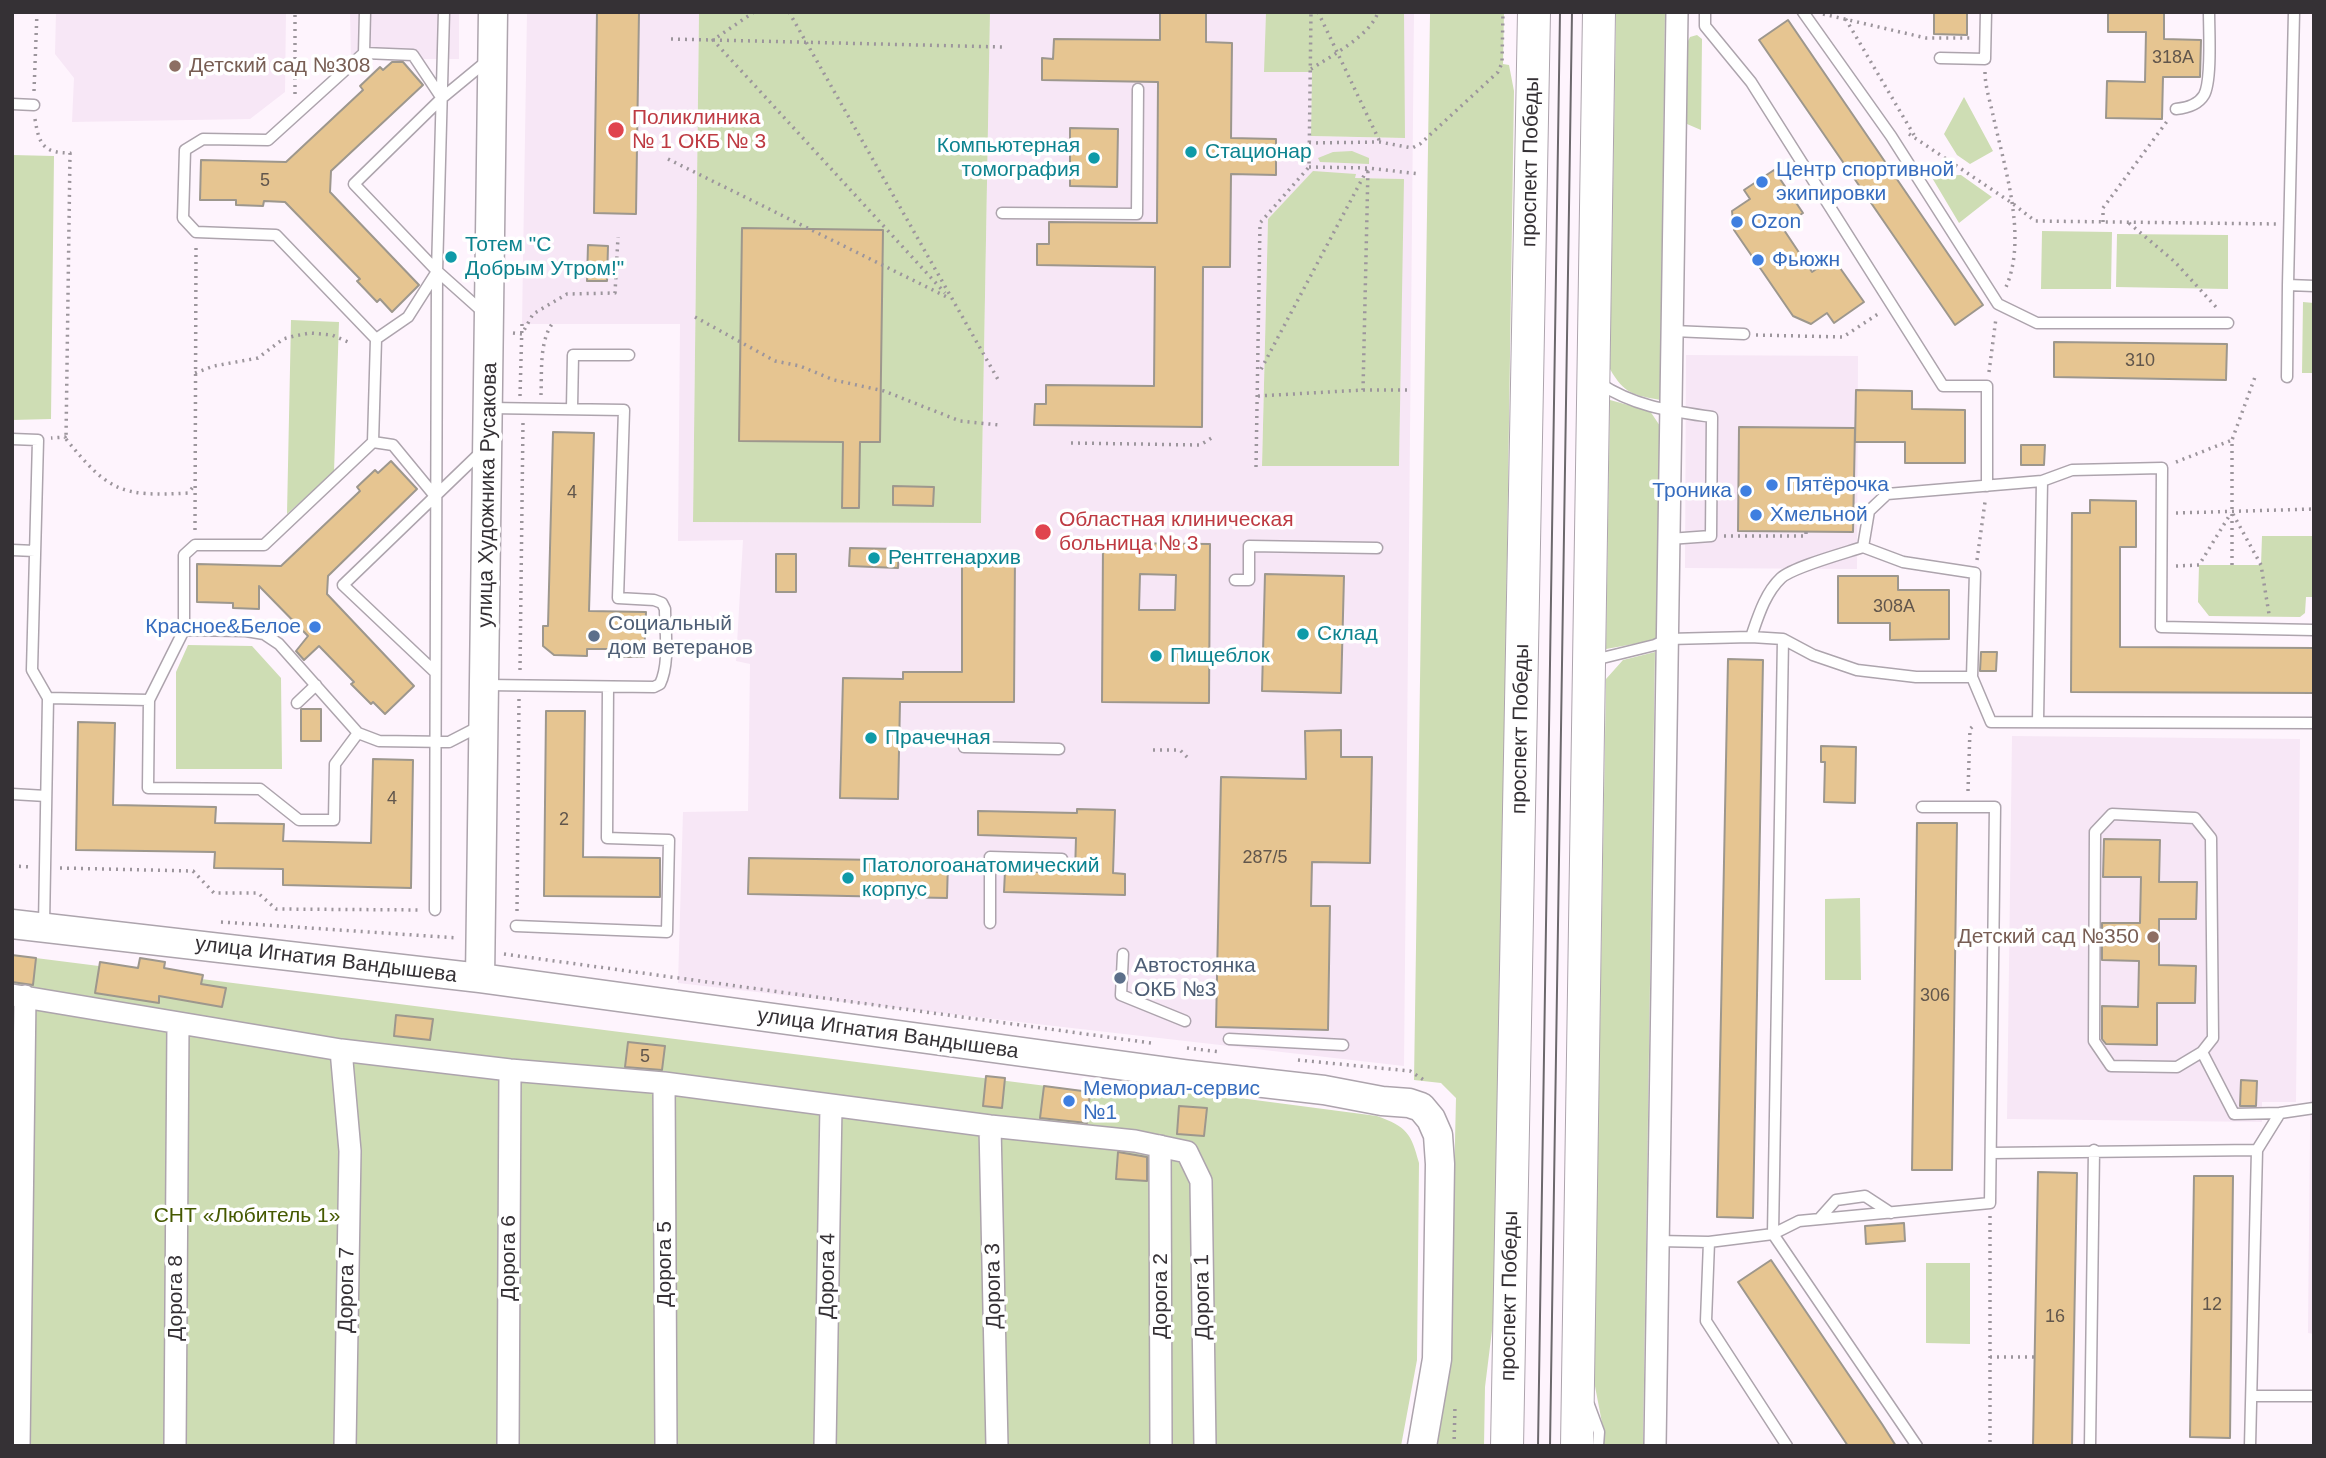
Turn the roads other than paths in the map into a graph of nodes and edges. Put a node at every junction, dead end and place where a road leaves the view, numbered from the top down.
1 (365, 12) edge
2 (444, 12) edge
3 (493, 12) edge
4 (1534, 12) edge
5 (1600, 12) edge
6 (1677, 12) edge
7 (1705, 12) edge
8 (1804, 12) edge
9 (1986, 12) edge
10 (2209, 12) edge
11 (2294, 12) edge
12 (365, 53) junction
13 (492, 56) junction
14 (1940, 58) dead end
15 (1138, 89) dead end
16 (442, 98) junction
17 (12, 104) edge
18 (34, 104) road end
19 (2176, 109) road end
20 (1002, 213) dead end
21 (437, 272) junction
22 (2288, 285) junction
23 (2314, 286) edge
24 (2228, 323) road end
25 (490, 325) junction
26 (1673, 331) junction
27 (1744, 334) road end
28 (376, 339) junction
29 (629, 355) dead end
30 (2287, 377) dead end
31 (1594, 379) junction
32 (489, 408) junction
33 (572, 408) junction
34 (1671, 412) junction
35 (12, 439) edge
36 (373, 442) junction
37 (488, 445) junction
38 (2042, 481) junction
39 (1987, 486) junction
40 (435, 496) junction
41 (1669, 539) junction
42 (1863, 547) junction
43 (1377, 548) dead end
44 (12, 550) edge
45 (35, 551) junction
46 (1235, 580) dead end
47 (184, 630) junction
48 (2314, 630) edge
49 (1751, 637) junction
50 (1668, 639) junction
51 (1783, 639) junction
52 (1589, 661) junction
53 (435, 672) junction
54 (1972, 677) junction
55 (316, 685) junction
56 (485, 685) junction
57 (608, 687) junction
58 (48, 698) junction
59 (149, 699) junction
60 (296, 704) dead end
61 (2038, 721) junction
62 (2314, 723) edge
63 (484, 724) junction
64 (358, 733) junction
65 (435, 742) junction
66 (964, 747) dead end
67 (1059, 749) dead end
68 (12, 794) edge
69 (46, 796) junction
70 (1923, 807) dead end
71 (1062, 859) dead end
72 (435, 910) road end
73 (990, 923) dead end
74 (12, 924) edge
75 (516, 926) road end
76 (44, 927) junction
77 (1123, 954) dead end
78 (480, 978) junction
79 (19, 996) edge
80 (1185, 1021) dead end
81 (178, 1024) junction
82 (1229, 1039) dead end
83 (1343, 1045) dead end
84 (341, 1050) junction
85 (2202, 1052) junction
86 (510, 1070) junction
87 (664, 1083) junction
88 (831, 1106) junction
89 (2314, 1108) edge
90 (2280, 1113) junction
91 (990, 1126) junction
92 (1160, 1146) junction
93 (2094, 1150) junction
94 (2257, 1150) junction
95 (1991, 1153) junction
96 (1891, 1213) junction
97 (1819, 1219) junction
98 (1773, 1234) junction
99 (1658, 1241) junction
100 (1709, 1242) junction
101 (1579, 1377) junction
102 (2252, 1396) junction
103 (2314, 1396) edge
104 (19, 1446) edge
105 (175, 1446) edge
106 (345, 1446) edge
107 (508, 1446) edge
108 (666, 1446) edge
109 (825, 1446) edge
110 (997, 1446) edge
111 (1161, 1446) edge
112 (1205, 1446) edge
113 (1423, 1446) edge
114 (1507, 1446) edge
115 (1577, 1446) edge
116 (1598, 1446) edge
117 (1655, 1446) edge
118 (1787, 1446) edge
119 (1917, 1446) edge
120 (2090, 1446) edge
121 (2250, 1446) edge

1 - 12 lane
2 - 16 lane
3 - 13 street, улица Художника Русакова
4 - 114 main road, проспект Победы
5 - 31 main road
6 - 26 street
7 - 39 lane
8 - 24 lane
9 - 14 lane
10 - 19 lane
11 - 22 lane
12 - 16 lane
12 - 28 lane
13 - 16 lane
13 - 25 street, улица Художника Русакова
15 - 20 lane
16 - 21 lane
16 - 21 lane
17 - 18 lane
21 - 25 lane
21 - 28 lane
21 - 40 lane
22 - 23 lane
22 - 30 lane
25 - 32 street, улица Художника Русакова
26 - 27 lane
26 - 34 street
28 - 36 lane
29 - 33 lane
31 - 34 lane
31 - 52 main road
32 - 33 lane
32 - 37 street, улица Художника Русакова
33 - 57 lane
34 - 41 street
34 - 41 lane
35 - 45 lane
36 - 40 lane
36 - 47 lane
37 - 40 lane
37 - 56 street, улица Художника Русакова
38 - 39 lane
38 - 48 lane
38 - 61 lane
39 - 42 lane
40 - 53 lane
40 - 53 lane
41 - 50 street
42 - 49 lane
42 - 54 lane
43 - 46 lane
44 - 45 lane
45 - 58 lane
47 - 55 lane
47 - 59 lane
49 - 50 lane
49 - 51 lane
50 - 52 lane
50 - 99 street
51 - 54 lane
51 - 98 lane
52 - 101 main road
53 - 65 lane
54 - 61 lane
55 - 60 lane
55 - 64 lane
56 - 57 lane
56 - 63 street, улица Художника Русакова
57 - 75 lane
58 - 59 lane
58 - 69 lane
59 - 64 lane
61 - 62 lane
63 - 65 lane
63 - 78 street, улица Художника Русакова
64 - 65 lane
65 - 72 lane
66 - 67 lane
68 - 69 lane
69 - 76 lane
70 - 95 lane
71 - 73 lane
74 - 76 street, улица Игнатия Вандышева
76 - 78 street, улица Игнатия Вандышева
77 - 80 lane
78 - 113 street, улица Игнатия Вандышева
79 - 81 street
79 - 104 street
81 - 84 street
81 - 105 street, Дорога 8
82 - 83 lane
84 - 86 street
84 - 106 street, Дорога 7
85 - 85 lane
85 - 90 lane
86 - 87 street
86 - 107 street, Дорога 6
87 - 88 street
87 - 108 street, Дорога 5
88 - 91 street
88 - 109 street, Дорога 4
89 - 90 lane
90 - 94 lane
91 - 92 street
91 - 110 street, Дорога 3
92 - 111 street, Дорога 2
92 - 112 street, Дорога 1
93 - 94 lane
93 - 95 lane
93 - 120 lane
94 - 102 lane
95 - 96 lane
96 - 97 lane
96 - 97 lane
97 - 98 lane
98 - 100 lane
98 - 119 lane
99 - 100 lane
99 - 117 street
100 - 118 lane
101 - 115 main road
101 - 116 lane
102 - 103 lane
102 - 121 lane

